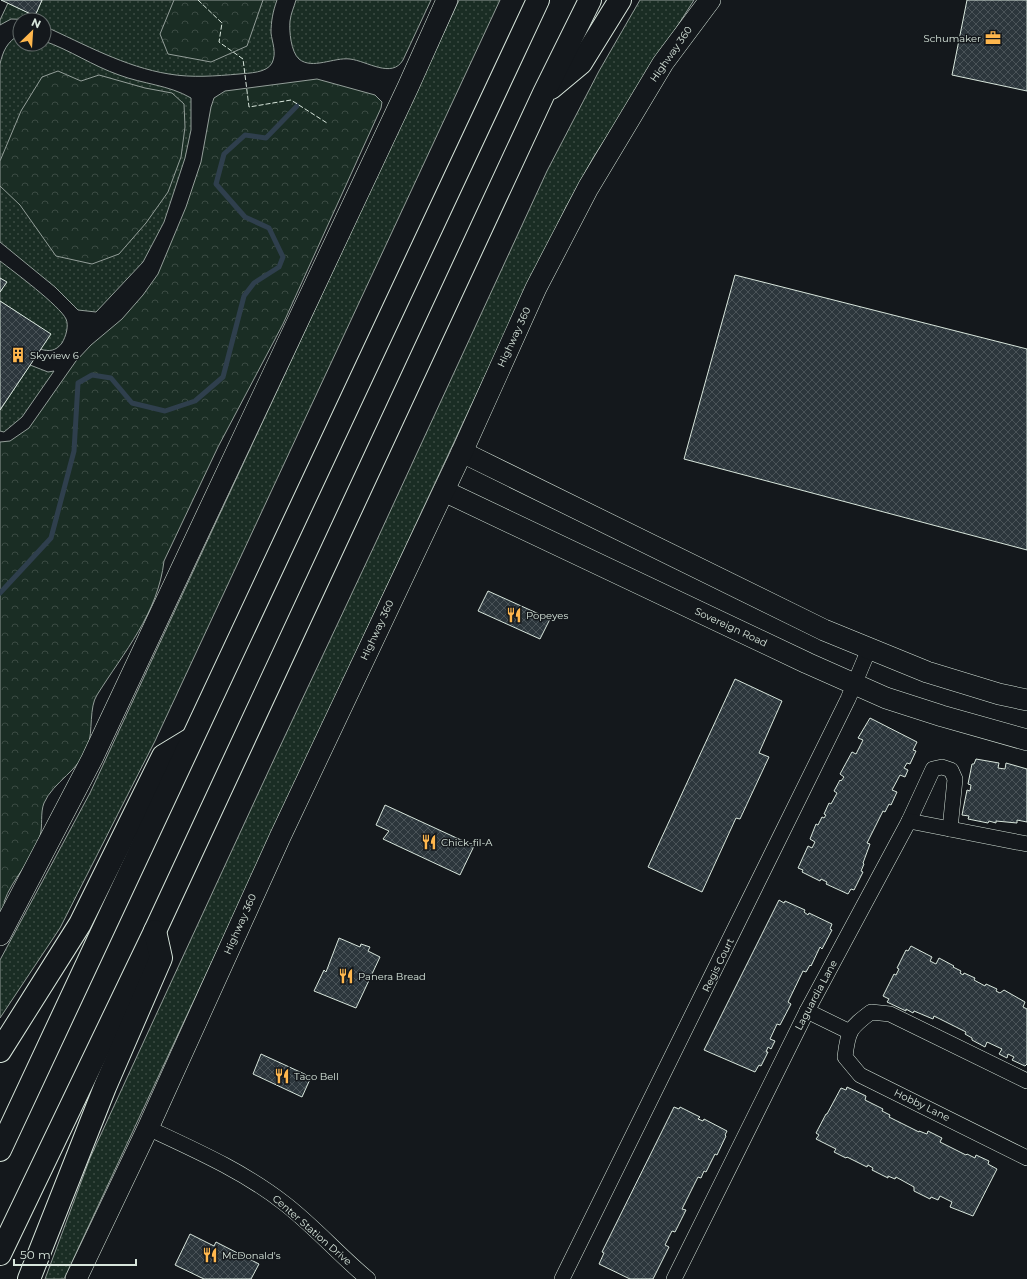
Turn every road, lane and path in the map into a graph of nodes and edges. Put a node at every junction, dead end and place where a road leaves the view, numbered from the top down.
1 (447, 0) edge
2 (590, 0) edge
3 (620, 0) edge
4 (710, 0) edge
5 (537, 1) edge
6 (544, 93) junction
7 (462, 452) junction
8 (444, 491) junction
9 (869, 649) junction
10 (855, 684) junction
11 (1027, 700) edge
12 (191, 739) junction
13 (1027, 740) edge
14 (909, 821) junction
15 (950, 829) junction
16 (1027, 844) edge
17 (155, 931) junction
18 (0, 934) edge
19 (807, 1011) junction
20 (850, 1032) junction
21 (0, 1051) edge
22 (1027, 1082) edge
23 (148, 1128) junction
24 (0, 1150) edge
25 (1027, 1158) edge
26 (0, 1254) edge
27 (29, 1279) edge
28 (76, 1279) edge
29 (368, 1279) edge
30 (562, 1279) edge
31 (674, 1279) edge

1 - 18 main road
2 - 6 highway
3 - 6 highway
4 - 7 main road, Highway 360
5 - 12 highway
6 - 17 highway
7 - 8 main road, Highway 360
7 - 9 main road
8 - 10 main road, Sovereign Road
8 - 23 main road, Highway 360
9 - 10 street, Regis Court
9 - 11 main road
10 - 13 main road, Sovereign Road
10 - 30 street, Regis Court
12 - 21 highway
12 - 24 highway
14 - 15 street
14 - 15 street, Laguardia Lane
14 - 19 street, Laguardia Lane
15 - 16 street
17 - 26 highway
17 - 27 highway
19 - 20 street
19 - 31 street, Laguardia Lane
20 - 22 street
20 - 25 street, Hobby Lane
23 - 28 main road, Highway 360
23 - 29 street, Center Station Drive

